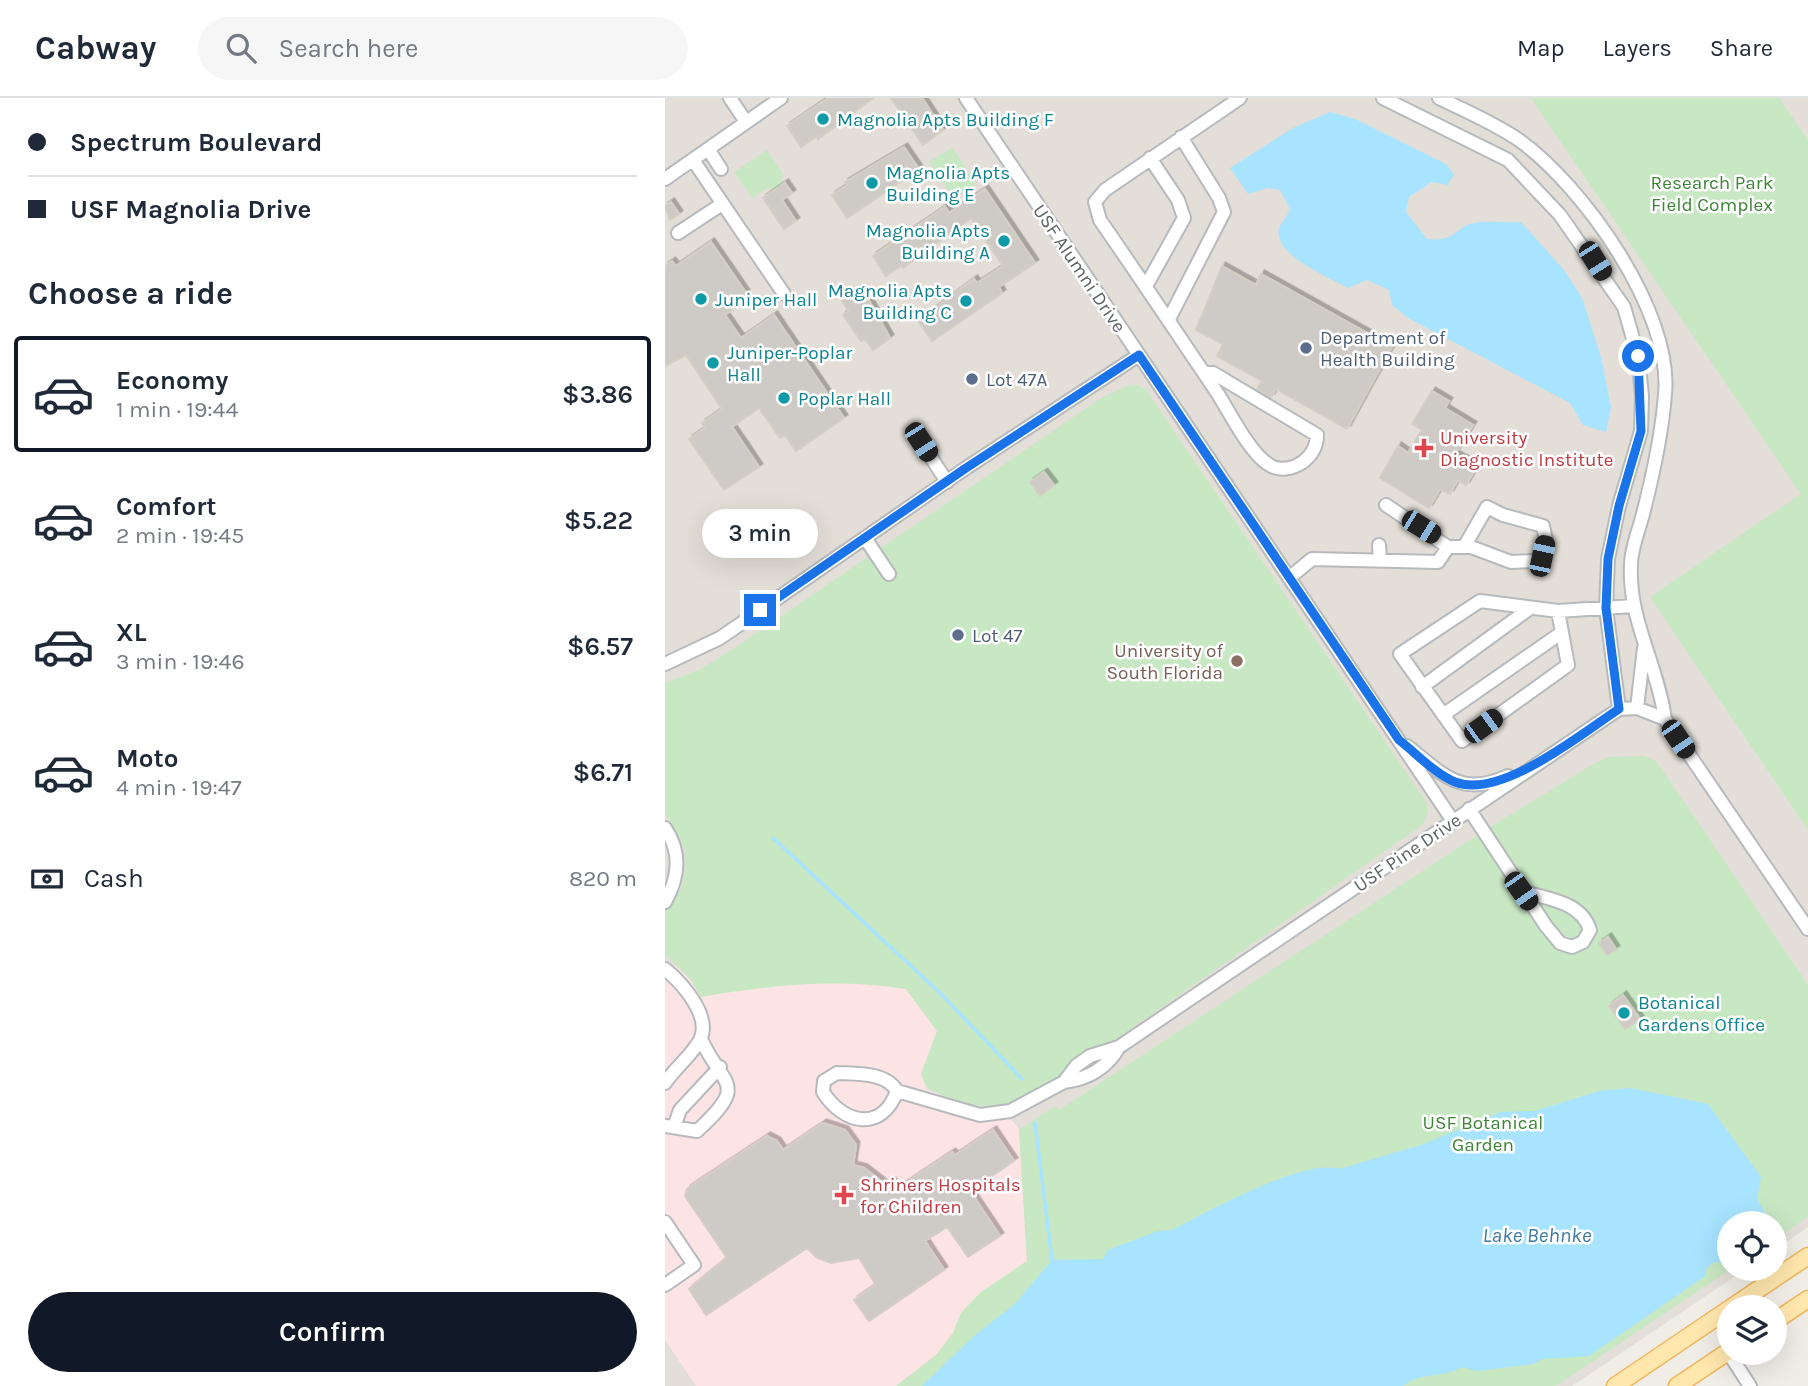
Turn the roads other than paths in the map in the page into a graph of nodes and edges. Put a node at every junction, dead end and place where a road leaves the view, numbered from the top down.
1 (730, 98) edge
2 (781, 98) edge
3 (966, 98) edge
4 (1240, 98) edge
5 (1383, 98) edge
6 (1439, 98) edge
7 (746, 122) junction
8 (1181, 137) junction
9 (708, 149) junction
10 (1150, 158) junction
11 (693, 160) junction
12 (722, 169) dead end
13 (665, 178) edge
14 (722, 204) junction
15 (678, 233) dead end
16 (1614, 245) junction
17 (1595, 261) junction
18 (1146, 286) junction
19 (783, 294) dead end
20 (1168, 319) junction
21 (1139, 355) junction
22 (1204, 373) junction
23 (921, 442) dead end
24 (947, 482) junction
25 (1386, 505) dead end
26 (865, 538) junction
27 (1379, 545) dead end
28 (1448, 547) junction
29 (1464, 547) junction
30 (1380, 561) junction
31 (889, 574) dead end
32 (1289, 578) junction
33 (1633, 606) junction
34 (1606, 608) junction
35 (1529, 609) junction
36 (1557, 611) junction
37 (1561, 633) junction
38 (1644, 641) junction
39 (665, 664) edge
40 (1422, 687) junction
41 (1637, 708) junction
42 (1619, 709) junction
43 (1443, 715) junction
44 (1665, 719) junction
45 (1399, 740) junction
46 (1542, 760) junction
47 (1469, 809) junction
48 (1453, 821) junction
49 (665, 828) edge
50 (1521, 891) junction
51 (665, 902) edge
52 (1808, 929) edge
53 (665, 969) edge
54 (701, 1038) junction
55 (720, 1067) junction
56 (665, 1083) edge
57 (897, 1091) junction
58 (670, 1126) edge
59 (665, 1222) edge
60 (1808, 1256) edge
61 (665, 1285) edge
62 (1750, 1295) edge
63 (1808, 1299) edge
64 (1787, 1313) edge
65 (1717, 1317) edge
66 (1717, 1360) edge
67 (1737, 1365) edge
68 (1615, 1386) edge
69 (1677, 1386) edge
70 (1750, 1386) edge

1 - 7 street
2 - 7 street
3 - 21 street, USF Alumni Drive
4 - 8 street
5 - 17 street
6 - 16 street
7 - 9 street
8 - 10 street
8 - 20 street
9 - 11 street
9 - 12 street
10 - 18 street
10 - 18 street
11 - 13 street
11 - 14 street
14 - 15 street
14 - 19 street
16 - 17 street
16 - 33 street
17 - 34 street
18 - 20 street
20 - 22 street
21 - 24 street
21 - 32 street, USF Alumni Drive
22 - 22 street
23 - 24 street
24 - 26 street
25 - 28 street
26 - 31 street
26 - 39 street
27 - 30 street
28 - 29 street
28 - 30 street
29 - 29 street
30 - 32 street
32 - 45 street, USF Alumni Drive
33 - 34 street
33 - 38 street
34 - 36 street
34 - 42 street
35 - 36 street
35 - 40 street
35 - 40 street
36 - 37 street
37 - 43 street
37 - 43 street
38 - 41 street
38 - 44 street
40 - 43 street
41 - 42 street
41 - 44 street
42 - 46 street, USF Pine Drive
44 - 52 street
45 - 46 street
45 - 48 street, USF Alumni Drive
46 - 47 street, USF Pine Drive
47 - 48 street, USF Pine Drive
47 - 50 street
48 - 57 street, USF Pine Drive
49 - 51 street
50 - 50 street
53 - 54 street
54 - 55 street
54 - 56 street
55 - 58 street
55 - 58 street
57 - 57 street, USF Pine Drive
59 - 61 street
60 - 62 main road
63 - 64 main road
65 - 68 main road
66 - 69 main road
67 - 70 street

